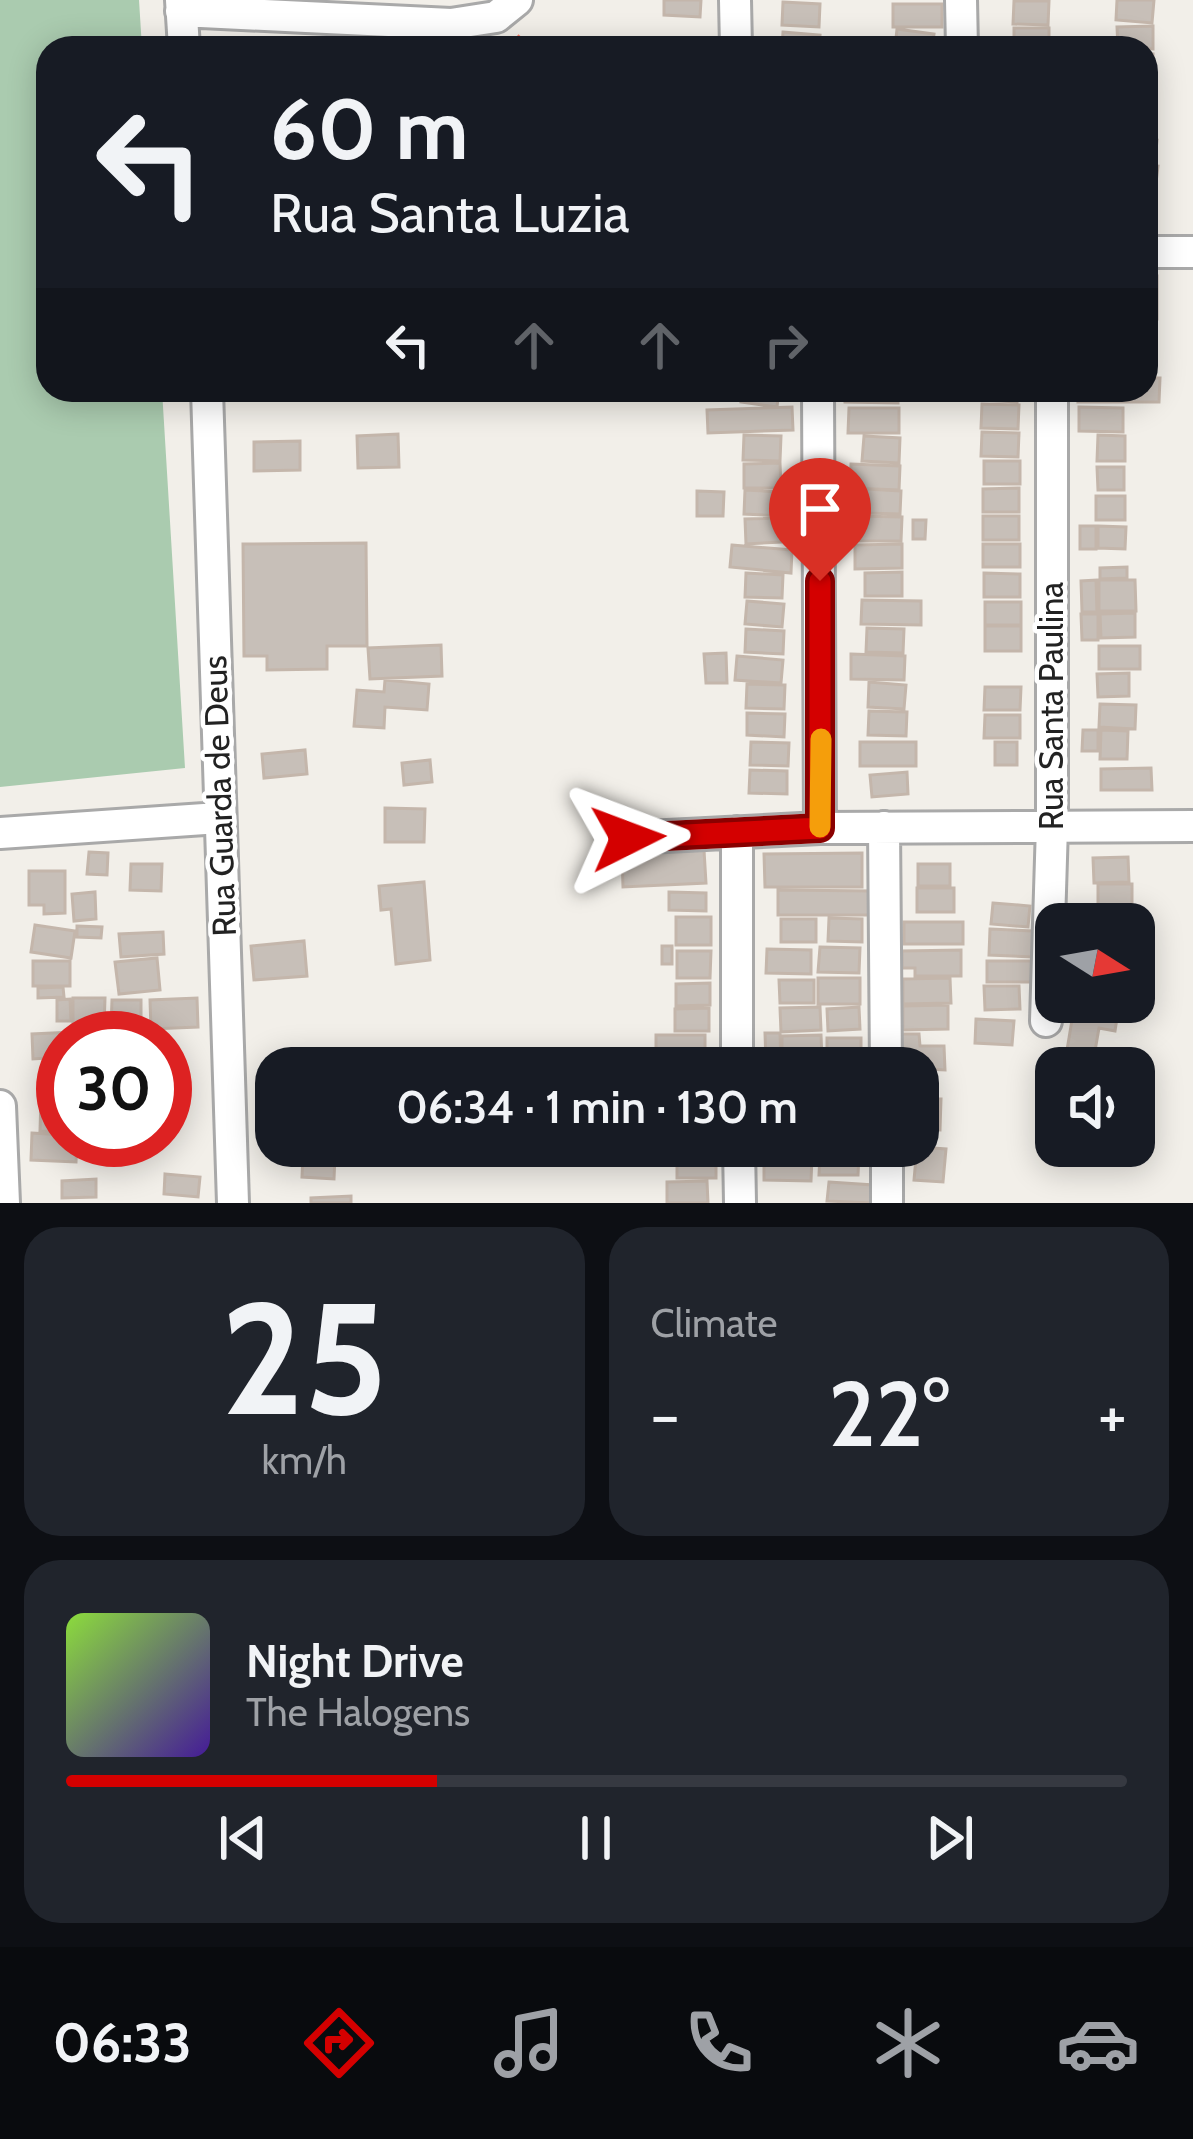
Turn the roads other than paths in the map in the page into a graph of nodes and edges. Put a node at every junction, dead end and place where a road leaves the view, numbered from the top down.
1 (517, 0) edge
2 (735, 0) edge
3 (961, 0) edge
4 (181, 6) edge
5 (183, 36) edge
6 (736, 36) edge
7 (962, 36) edge
8 (1158, 252) edge
9 (1193, 252) edge
10 (207, 402) edge
11 (818, 402) edge
12 (1052, 402) edge
13 (219, 818) junction
14 (1052, 826) junction
15 (1193, 826) edge
16 (884, 827) junction
17 (820, 828) junction
18 (736, 832) junction
19 (0, 833) edge
20 (628, 838) dead end
21 (1050, 903) edge
22 (737, 1047) edge
23 (886, 1047) edge
24 (0, 1106) edge
25 (739, 1167) edge
26 (886, 1167) edge
27 (4, 1203) edge
28 (232, 1203) edge
29 (740, 1203) edge
30 (887, 1203) edge

1 - 4 street
2 - 6 street
3 - 7 street
4 - 5 street
8 - 9 street
10 - 13 street, Rua Guarda de Deus
11 - 17 street
12 - 14 street, Rua Santa Paulina
13 - 19 street
13 - 28 street, Rua Guarda de Deus
14 - 15 street
14 - 16 street
14 - 21 street, Rua Santa Paulina
16 - 17 street
16 - 23 street
17 - 18 street
18 - 20 street
18 - 22 street
24 - 27 street
25 - 29 street
26 - 30 street

